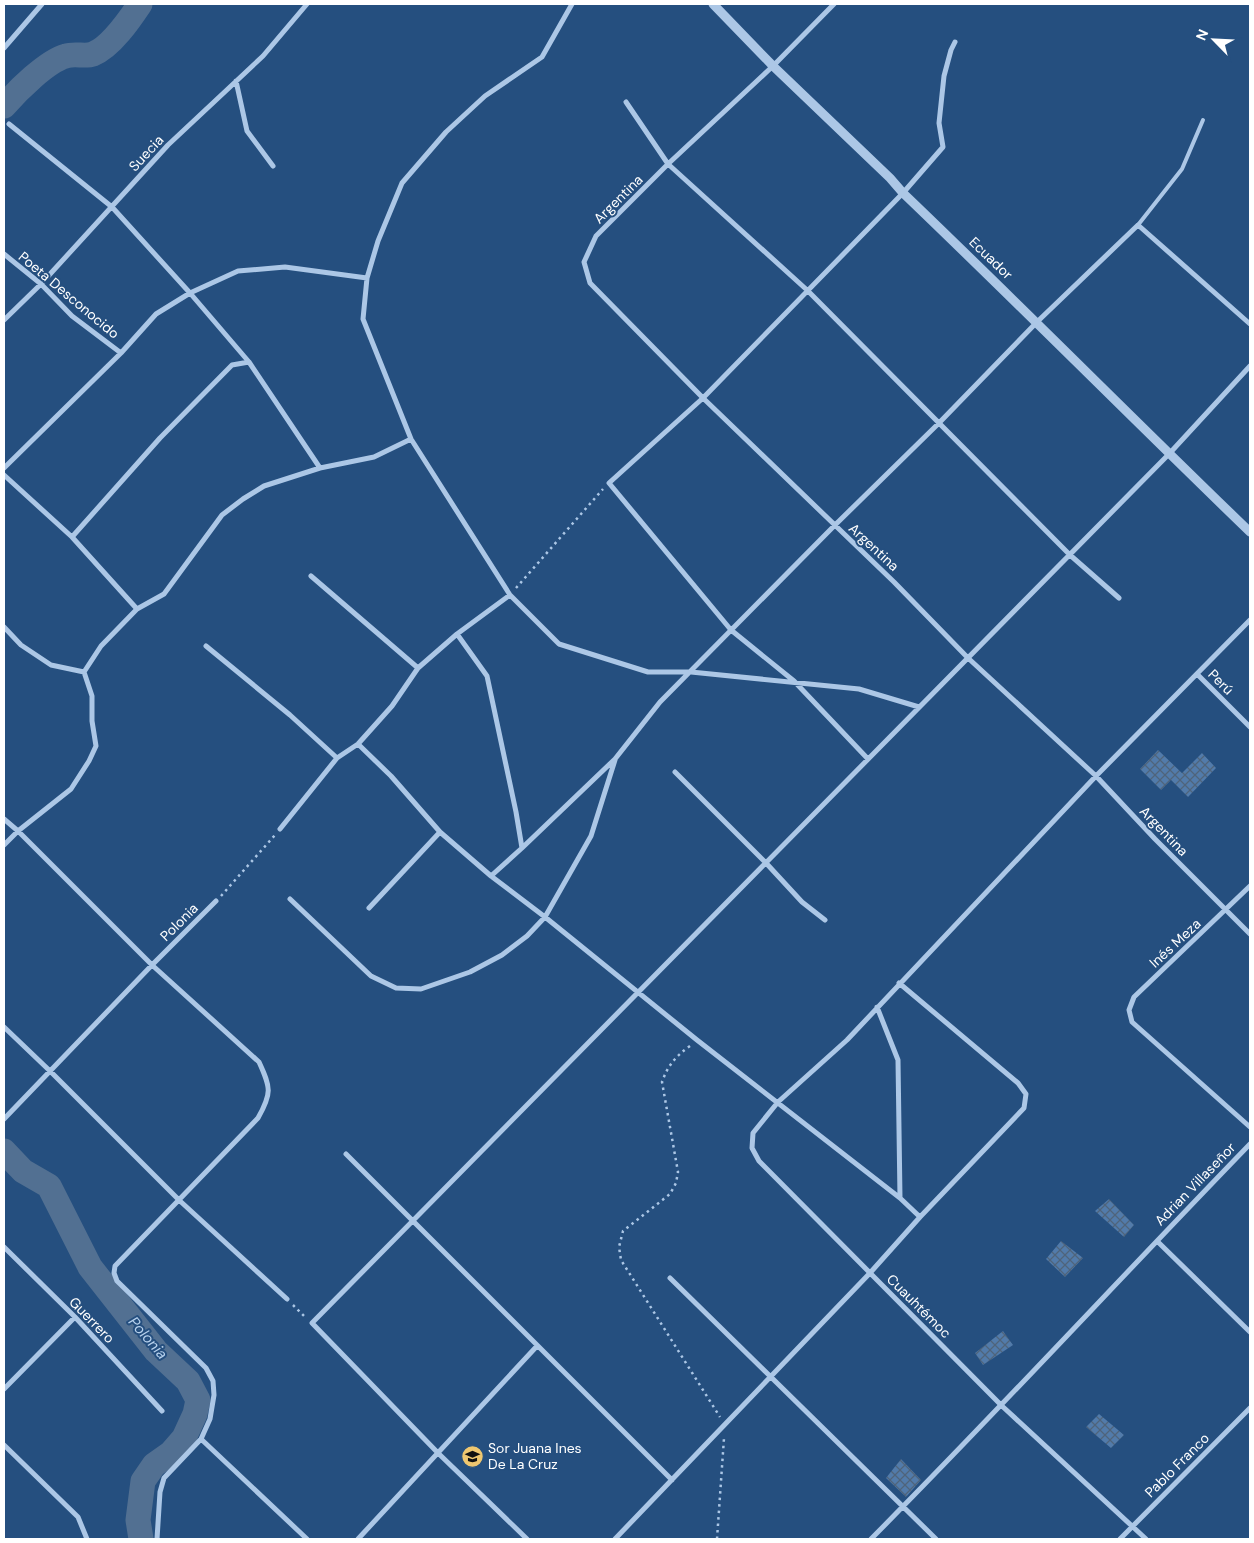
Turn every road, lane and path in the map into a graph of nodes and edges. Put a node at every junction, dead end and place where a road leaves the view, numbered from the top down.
1 (42, 4) edge
2 (307, 4) edge
3 (572, 4) edge
4 (713, 4) edge
5 (834, 4) edge
6 (956, 42) dead end
7 (4, 48) edge
8 (773, 66) junction
9 (236, 81) junction
10 (626, 102) dead end
11 (1203, 120) dead end
12 (9, 124) dead end
13 (668, 164) junction
14 (273, 166) dead end
15 (903, 193) junction
16 (112, 207) junction
17 (1138, 224) junction
18 (4, 254) edge
19 (368, 278) junction
20 (41, 284) junction
21 (808, 290) junction
22 (190, 293) junction
23 (4, 320) edge
24 (1037, 322) junction
25 (1250, 324) edge
26 (121, 353) junction
27 (248, 362) junction
28 (1250, 366) edge
29 (703, 398) junction
30 (939, 423) junction
31 (411, 438) junction
32 (1169, 454) junction
33 (4, 468) edge
34 (320, 468) junction
35 (4, 475) edge
36 (608, 483) junction
37 (834, 526) junction
38 (1250, 532) edge
39 (72, 537) junction
40 (1070, 555) junction
41 (311, 576) dead end
42 (510, 595) junction
43 (1119, 598) dead end
44 (137, 609) junction
45 (1250, 620) edge
46 (4, 627) edge
47 (731, 630) junction
48 (457, 634) junction
49 (206, 646) dead end
50 (968, 658) junction
51 (418, 668) junction
52 (84, 672) junction
53 (691, 672) junction
54 (1197, 674) junction
55 (794, 681) junction
56 (920, 707) junction
57 (1250, 727) edge
58 (358, 744) junction
59 (337, 758) junction
60 (615, 759) junction
61 (868, 759) junction
62 (675, 772) dead end
63 (1096, 776) junction
64 (4, 819) edge
65 (280, 829) joint
66 (18, 831) junction
67 (440, 832) junction
68 (4, 845) edge
69 (522, 848) junction
70 (766, 862) junction
71 (491, 876) junction
72 (1250, 886) edge
73 (290, 899) dead end
74 (216, 901) joint
75 (368, 908) dead end
76 (1226, 911) junction
77 (545, 917) junction
78 (825, 920) dead end
79 (1250, 934) edge
80 (152, 965) junction
81 (899, 983) junction
82 (637, 992) junction
83 (876, 1007) junction
84 (4, 1027) edge
85 (50, 1071) junction
86 (778, 1102) junction
87 (4, 1119) edge
88 (1250, 1127) edge
89 (1250, 1144) edge
90 (346, 1154) dead end
91 (900, 1198) junction
92 (180, 1200) junction
93 (920, 1217) junction
94 (412, 1220) junction
95 (1157, 1241) junction
96 (4, 1247) edge
97 (870, 1273) junction
98 (670, 1278) dead end
99 (287, 1299) joint
100 (75, 1317) junction
101 (312, 1323) junction
102 (1250, 1332) edge
103 (538, 1346) junction
104 (771, 1377) junction
105 (4, 1389) edge
106 (1002, 1406) junction
107 (1250, 1408) edge
108 (162, 1411) dead end
109 (201, 1439) junction
110 (4, 1445) edge
111 (438, 1453) junction
112 (672, 1480) junction
113 (903, 1507) junction
114 (1132, 1526) junction
115 (87, 1539) edge
116 (157, 1539) edge
117 (307, 1539) edge
118 (358, 1539) edge
119 (527, 1539) edge
120 (616, 1539) edge
121 (871, 1539) edge
122 (936, 1539) edge
123 (1120, 1539) edge
124 (1146, 1539) edge

1 - 7 street
2 - 9 street, Suecia
3 - 19 street
4 - 8 street, Ecuador
5 - 8 street, Argentina
6 - 15 street
8 - 13 street, Argentina
8 - 15 street, Ecuador
9 - 14 street
9 - 16 street, Suecia
10 - 13 street
11 - 17 lane
12 - 16 street
13 - 21 street
13 - 29 street, Argentina
15 - 21 street
15 - 24 street, Ecuador
16 - 20 street, Suecia
16 - 22 street
17 - 24 street
17 - 25 street
18 - 20 street, Poeta Desconocido
19 - 22 street, Poeta Desconocido
19 - 31 street
20 - 23 street, Suecia
20 - 26 street, Poeta Desconocido
21 - 29 street
21 - 30 street
22 - 26 street, Poeta Desconocido
22 - 27 street
24 - 30 street
24 - 32 street, Ecuador
26 - 33 street, Poeta Desconocido
27 - 34 street
27 - 39 street
28 - 32 street
29 - 36 street
29 - 37 street, Argentina
30 - 37 street
30 - 40 street
31 - 34 street
31 - 42 street
32 - 38 street, Ecuador
32 - 40 street
34 - 44 street
35 - 39 street
36 - 42 path
36 - 47 street
37 - 47 street
37 - 50 street, Argentina
39 - 44 street
40 - 43 street
40 - 50 street
41 - 51 street
42 - 48 street
42 - 53 street
44 - 52 street
45 - 54 street
46 - 52 street
47 - 53 street
47 - 55 street
48 - 51 street
48 - 69 street
49 - 59 street
50 - 56 street
50 - 63 street, Argentina
51 - 58 street
52 - 66 street
53 - 55 street
53 - 60 street
54 - 57 street, Perú
54 - 63 street
55 - 56 street
55 - 61 street
56 - 61 street
58 - 59 street
58 - 67 street
59 - 65 street
60 - 69 street
60 - 77 street
61 - 70 street
62 - 70 street
63 - 76 street, Argentina
63 - 81 street
64 - 66 street
65 - 74 path
66 - 68 street
66 - 80 street
67 - 71 street
67 - 75 street
69 - 71 street
70 - 78 street
70 - 82 street
71 - 77 street
72 - 76 street, Inés Meza
73 - 77 street
74 - 80 street, Polonia
76 - 79 street, Argentina
76 - 88 street, Inés Meza
77 - 82 street
80 - 85 street, Polonia
80 - 92 street
81 - 83 street
81 - 93 street, Cuauhtémoc
82 - 86 street
82 - 94 street
83 - 86 street
83 - 91 street
84 - 85 street
85 - 87 street, Polonia
85 - 92 street
86 - 91 street
86 - 97 street
89 - 95 street, Adrian Villaseñor
90 - 94 street
91 - 93 street
92 - 99 street
92 - 109 street
93 - 97 street, Cuauhtémoc
94 - 101 street
94 - 103 street
95 - 102 street
95 - 106 street, Adrian Villaseñor
96 - 100 street, Guerrero
97 - 104 street
97 - 106 street, Cuauhtémoc
98 - 104 street
99 - 101 path
100 - 105 street
100 - 108 street, Guerrero
101 - 111 street
103 - 111 street
103 - 112 street
104 - 112 street
104 - 113 street
106 - 113 street, Adrian Villaseñor
106 - 114 street, Cuauhtémoc
107 - 114 street, Pablo Franco
109 - 116 street
109 - 117 street
110 - 115 street
111 - 118 street
111 - 119 street
112 - 120 street
113 - 121 street, Adrian Villaseñor
113 - 122 street
114 - 123 street, Pablo Franco
114 - 124 street, Cuauhtémoc

